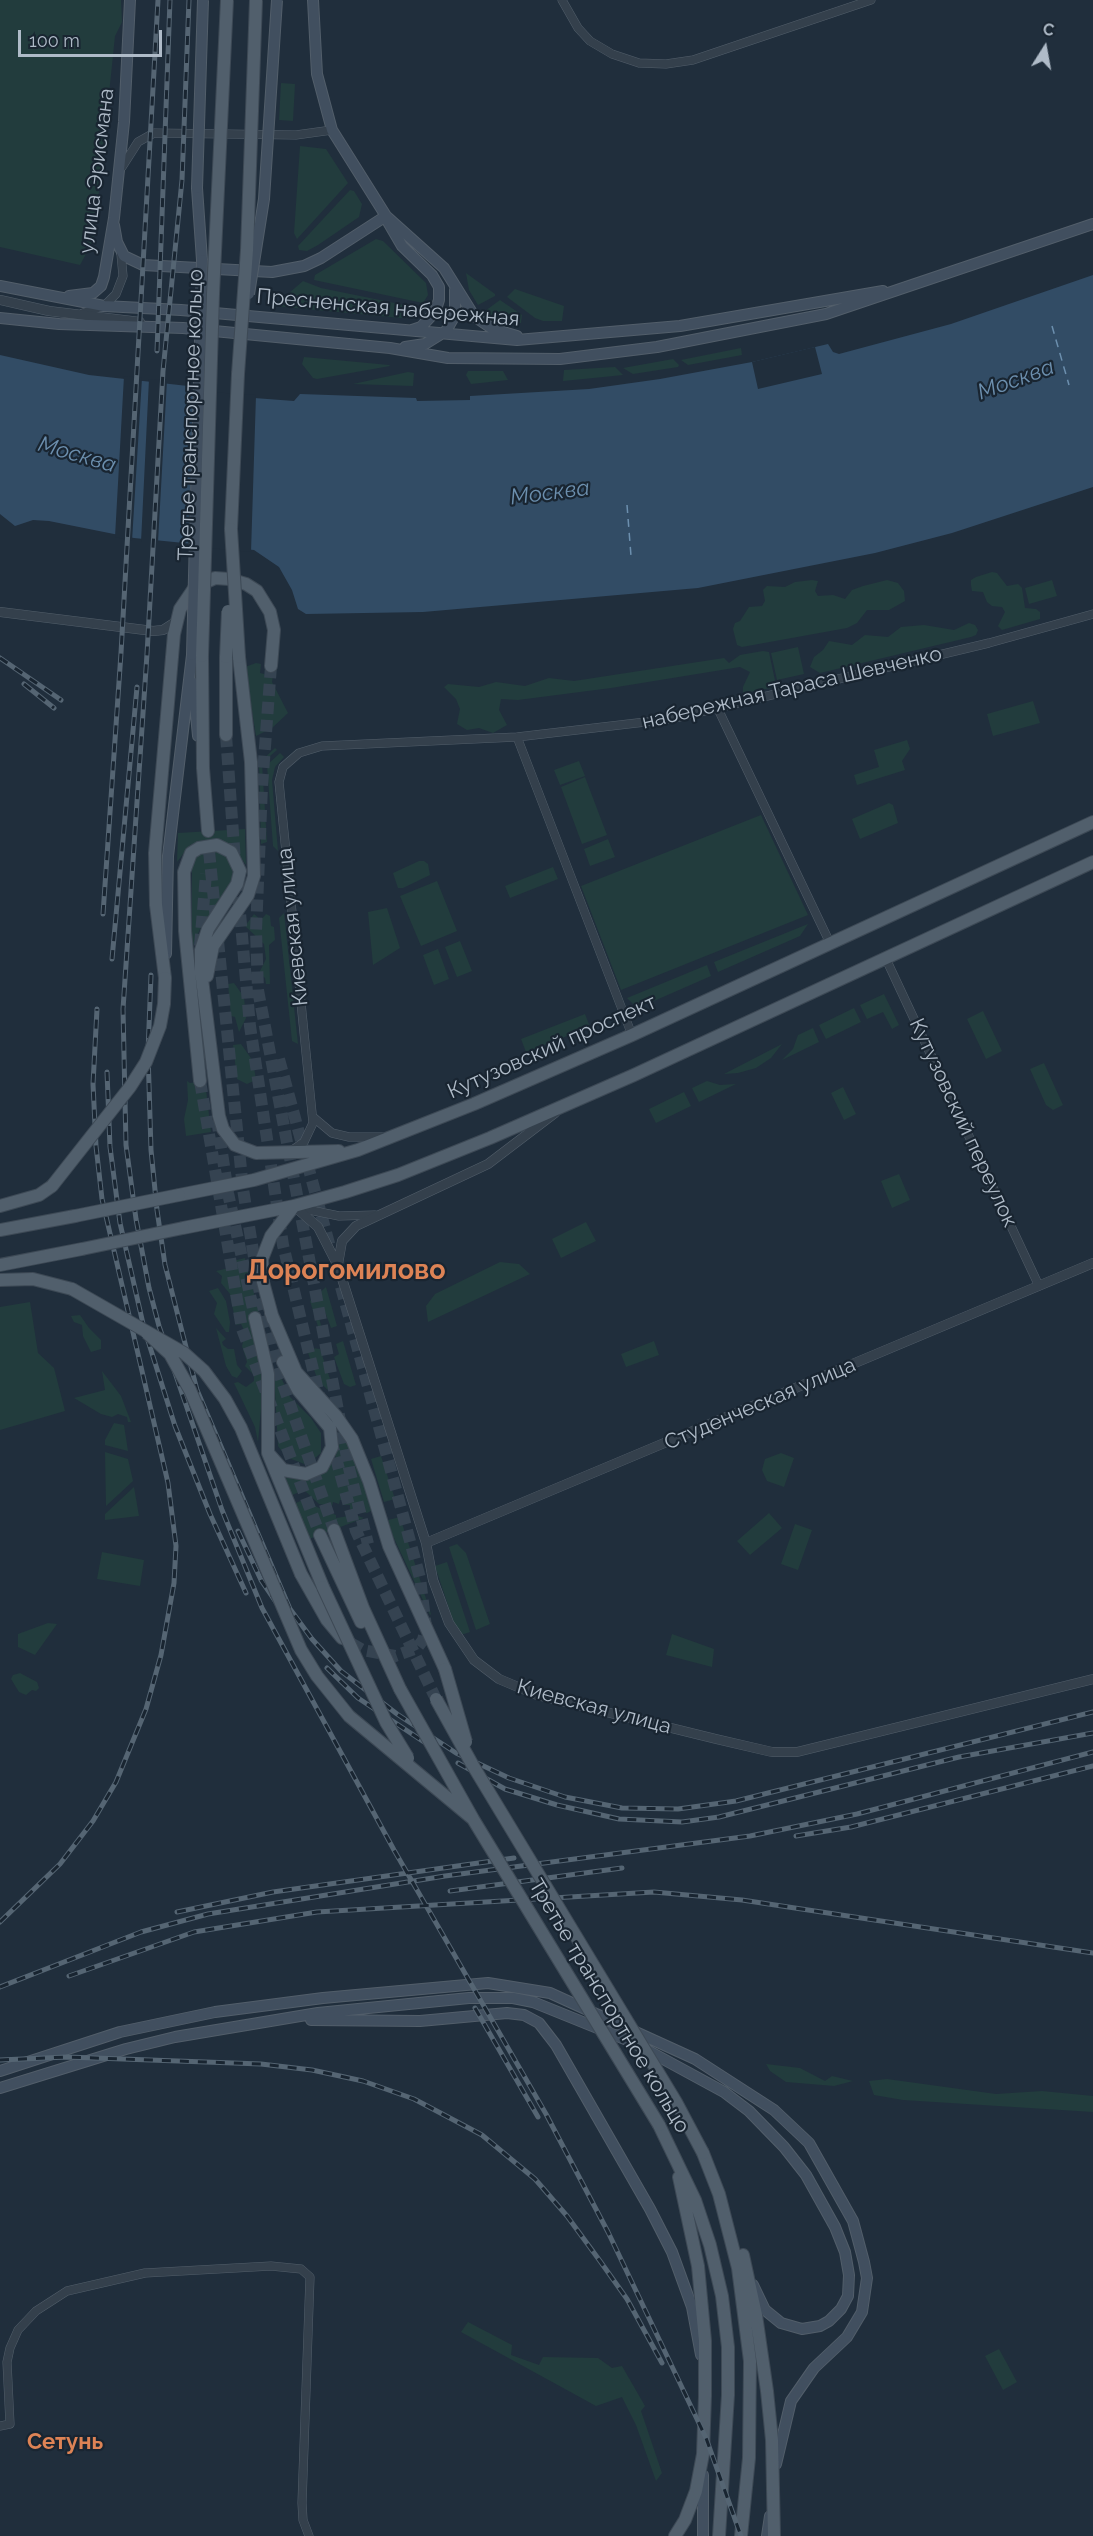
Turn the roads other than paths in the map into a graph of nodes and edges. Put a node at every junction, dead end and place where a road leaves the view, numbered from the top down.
1 (130, 0) edge
2 (203, 0) edge
3 (227, 0) edge
4 (256, 0) edge
5 (277, 0) edge
6 (313, 0) edge
7 (562, 0) edge
8 (872, 0) edge
9 (332, 130) junction
10 (117, 182) junction
11 (386, 216) junction
12 (114, 218) junction
13 (1093, 224) edge
14 (120, 249) junction
15 (449, 275) junction
16 (916, 285) junction
17 (0, 286) edge
18 (44, 296) junction
19 (0, 300) edge
20 (104, 306) junction
21 (79, 314) junction
22 (0, 318) edge
23 (183, 328) junction
24 (407, 331) junction
25 (442, 334) junction
26 (545, 338) junction
27 (390, 348) junction
28 (238, 374) junction
29 (0, 612) edge
30 (1093, 614) edge
31 (177, 621) junction
32 (197, 656) junction
33 (232, 657) junction
34 (272, 666) tunnel mouth
35 (718, 709) junction
36 (226, 735) tunnel mouth
37 (517, 737) junction
38 (307, 749) joint
39 (1093, 822) edge
40 (208, 831) dead end
41 (1093, 862) edge
42 (161, 882) junction
43 (830, 943) junction
44 (886, 959) junction
45 (206, 1001) junction
46 (632, 1035) junction
47 (200, 1081) tunnel mouth
48 (566, 1106) junction
49 (313, 1117) junction
50 (391, 1137) junction
51 (358, 1150) junction
52 (287, 1153) junction
53 (0, 1206) edge
54 (294, 1206) junction
55 (379, 1215) junction
56 (0, 1230) edge
57 (1093, 1263) edge
58 (0, 1265) edge
59 (338, 1266) junction
60 (0, 1280) edge
61 (1039, 1286) junction
62 (271, 1313) junction
63 (255, 1318) tunnel mouth
64 (147, 1334) junction
65 (268, 1453) junction
66 (334, 1530) tunnel mouth
67 (320, 1535) tunnel mouth
68 (426, 1543) junction
69 (342, 1638) tunnel mouth
70 (391, 1672) junction
71 (1093, 1679) edge
72 (436, 1699) tunnel mouth
73 (472, 1764) junction
74 (417, 1771) junction
75 (474, 1818) junction
76 (275, 2020) junction
77 (0, 2071) edge
78 (0, 2088) edge
79 (673, 2152) junction
80 (719, 2194) junction
81 (746, 2263) junction
82 (705, 2396) junction
83 (0, 2426) edge
84 (703, 2454) junction
85 (773, 2482) junction
86 (772, 2505) junction
87 (309, 2536) edge
88 (675, 2536) edge
89 (703, 2536) edge
90 (719, 2536) edge
91 (741, 2536) edge
92 (767, 2536) edge
93 (774, 2536) edge

1 - 10 main road, улица Эрисмана
2 - 32 main road, Третье транспортное кольцо, bridge
3 - 32 main road, Третье транспортное кольцо, bridge
4 - 28 main road, bridge
5 - 28 main road, bridge
6 - 9 main road
7 - 8 street
9 - 10 street
9 - 11 main road
10 - 12 main road, улица Эрисмана
11 - 14 main road
11 - 15 main road
11 - 24 main road
12 - 14 main road
12 - 18 main road, улица Эрисмана
13 - 16 main road, Пресненская набережная
14 - 20 street
15 - 25 main road
15 - 26 main road
16 - 26 main road, Пресненская набережная
16 - 27 main road, Пресненская набережная
17 - 18 main road
18 - 20 main road, Пресненская набережная
19 - 21 street
20 - 21 street
20 - 24 main road, Пресненская набережная
21 - 23 street
22 - 23 main road, Пресненская набережная
23 - 27 main road, Пресненская набережная
24 - 25 main road, Пресненская набережная
25 - 26 main road, Пресненская набережная
25 - 27 main road
28 - 33 main road, bridge
29 - 31 street
30 - 35 street, набережная Тараса Шевченко
31 - 34 main road
31 - 42 main road
32 - 40 main road, Третье транспортное кольцо
32 - 42 main road, Третье транспортное кольцо
33 - 36 main road
33 - 45 main road
35 - 37 street, набережная Тараса Шевченко
35 - 43 street
37 - 38 street, набережная Тараса Шевченко
37 - 46 street
38 - 49 street, Киевская улица
39 - 43 main road, Кутузовский проспект
41 - 44 main road
42 - 53 main road, bridge
43 - 46 main road, Кутузовский проспект
44 - 48 main road
44 - 61 street, Кутузовский переулок
45 - 47 main road
45 - 52 main road
46 - 50 main road, Кутузовский проспект
48 - 54 main road
48 - 55 street
49 - 50 street
49 - 52 street, Киевская улица
50 - 51 main road, Кутузовский проспект
51 - 52 main road
51 - 56 main road, Кутузовский проспект, bridge
54 - 55 street
54 - 58 main road, bridge
54 - 59 street, Киевская улица
54 - 62 main road
55 - 59 street
57 - 61 street, Студенческая улица
59 - 68 street, Киевская улица
60 - 64 main road, bridge
61 - 68 street, Студенческая улица
62 - 65 main road
62 - 73 main road, bridge
63 - 65 main road
64 - 69 main road, bridge
64 - 74 main road, bridge
65 - 74 main road, bridge
66 - 70 main road, Третье транспортное кольцо
67 - 70 main road
68 - 71 street, Киевская улица
70 - 75 main road, Третье транспортное кольцо, bridge
72 - 73 main road, Третье транспортное кольцо, bridge
73 - 80 main road, Третье транспортное кольцо, bridge
74 - 75 main road, bridge
75 - 79 main road, Третье транспортное кольцо, bridge
76 - 78 main road
76 - 81 main road
76 - 82 main road
77 - 85 main road
79 - 82 main road
79 - 90 main road, Третье транспортное кольцо
80 - 81 main road
80 - 91 main road, Третье транспортное кольцо
81 - 85 main road
82 - 84 main road
83 - 87 street
84 - 88 main road
84 - 89 main road
85 - 86 main road
86 - 92 main road
86 - 93 main road

